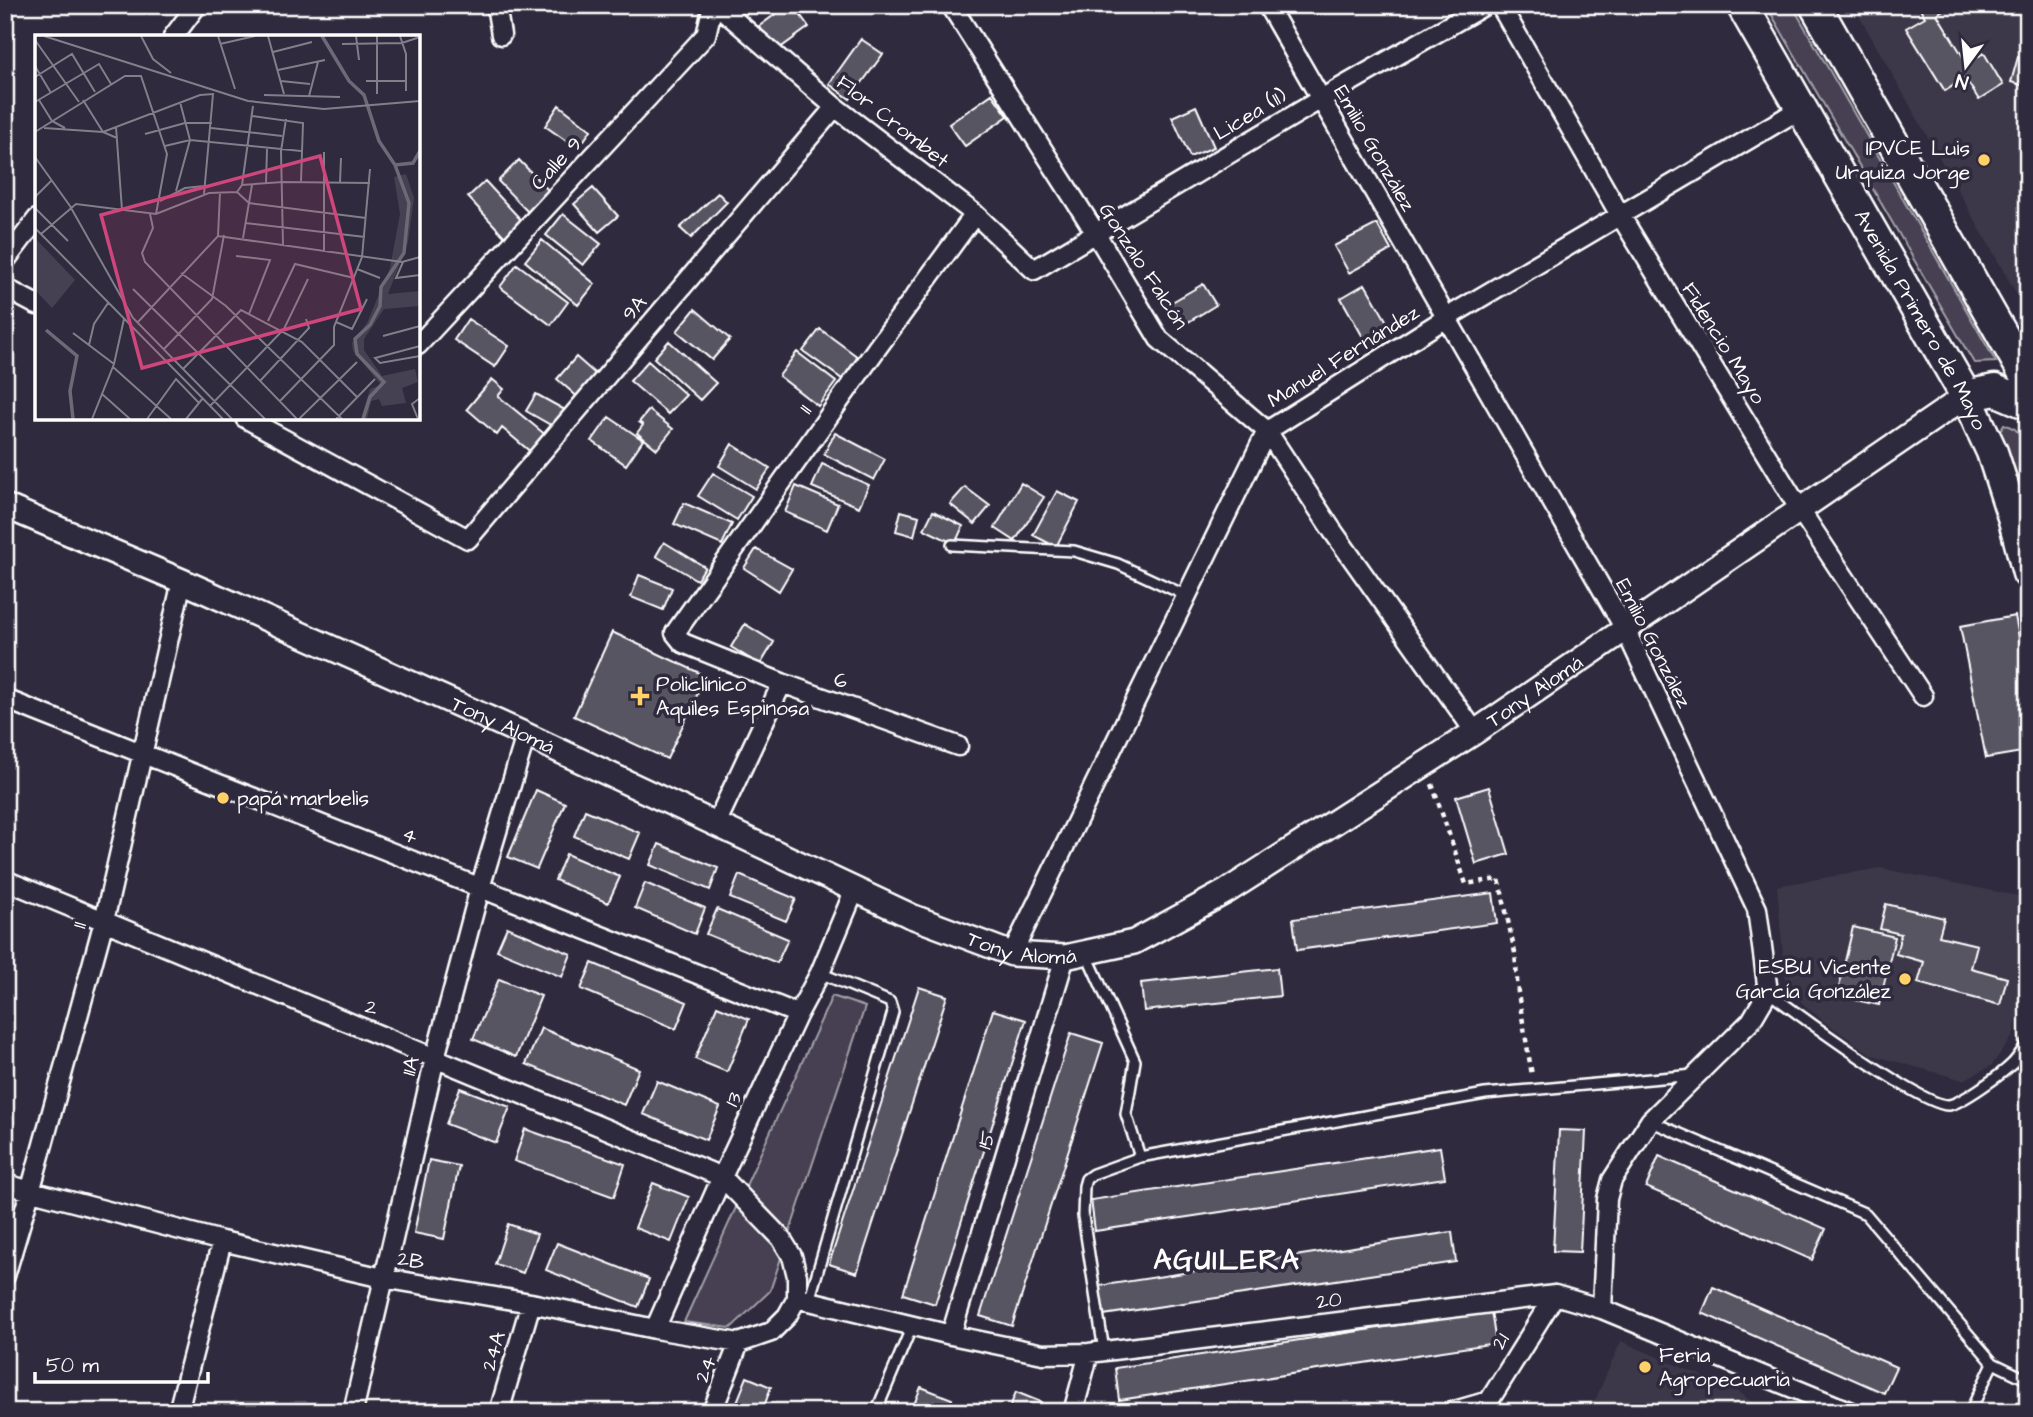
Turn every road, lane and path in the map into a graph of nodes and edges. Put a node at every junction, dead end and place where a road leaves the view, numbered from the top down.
1 (197, 5) edge
2 (496, 5) edge
3 (715, 5) edge
4 (951, 5) edge
5 (1267, 5) edge
6 (1485, 5) edge
7 (1500, 5) edge
8 (1742, 5) edge
9 (1815, 5) edge
10 (174, 35) edge
11 (501, 35) dead end
12 (1321, 99) junction
13 (835, 107) junction
14 (1800, 108) junction
15 (975, 214) junction
16 (1620, 215) junction
17 (35, 222) edge
18 (1095, 232) junction
19 (5, 261) edge
20 (1041, 267) joint
21 (5, 288) edge
22 (35, 305) edge
23 (1447, 318) junction
24 (420, 343) edge
25 (2028, 380) edge
26 (1966, 396) junction
27 (2028, 404) edge
28 (249, 420) edge
29 (1267, 431) junction
30 (5, 506) edge
31 (1800, 510) junction
32 (2021, 525) edge
33 (952, 545) dead end
34 (2028, 573) edge
35 (182, 581) junction
36 (1187, 596) junction
37 (1625, 629) junction
38 (675, 633) joint
39 (782, 683) junction
40 (1923, 696) dead end
41 (5, 699) edge
42 (1475, 732) junction
43 (526, 735) junction
44 (958, 746) dead end
45 (142, 753) junction
46 (1425, 764) junction
47 (716, 824) junction
48 (5, 880) edge
49 (481, 888) junction
50 (855, 889) junction
51 (104, 921) junction
52 (1012, 954) junction
53 (1075, 955) junction
54 (820, 973) junction
55 (1768, 992) junction
56 (799, 1014) junction
57 (2028, 1042) edge
58 (435, 1058) junction
59 (1696, 1075) junction
60 (1534, 1089) junction
61 (1650, 1121) junction
62 (1140, 1157) junction
63 (722, 1177) junction
64 (5, 1184) edge
65 (30, 1192) junction
66 (222, 1241) junction
67 (5, 1276) edge
68 (383, 1278) junction
69 (1555, 1295) junction
70 (803, 1300) junction
71 (531, 1303) junction
72 (1602, 1309) junction
73 (912, 1326) junction
74 (655, 1329) junction
75 (951, 1335) junction
76 (740, 1343) junction
77 (1096, 1352) junction
78 (1993, 1363) junction
79 (2028, 1380) edge
80 (1490, 1406) edge
81 (1841, 1410) edge
82 (178, 1412) edge
83 (353, 1412) edge
84 (499, 1412) edge
85 (712, 1412) edge
86 (876, 1412) edge
87 (1073, 1412) edge
88 (1451, 1412) edge
89 (1970, 1412) edge

1 - 10 street
2 - 11 street
3 - 13 street, Flor Crombet
3 - 24 street, Calle 9
4 - 18 street, Gonzalo Falcón
5 - 12 street, Emilio González
6 - 12 street, Licea (11)
7 - 16 street, Fidencio Mayo
8 - 14 main road, Avenida Primero de Mayo
9 - 25 main road
12 - 18 street, Licea (11)
12 - 23 street, Emilio González
13 - 15 street, Flor Crombet
13 - 28 street, 9A
14 - 16 street, Manuel Fernández
14 - 26 main road, Avenida Primero de Mayo
15 - 20 street, Flor Crombet
15 - 38 street, 11
16 - 23 street, Manuel Fernández
16 - 31 street, Fidencio Mayo
17 - 19 street
18 - 20 street, Licea (11)
18 - 29 street, Gonzalo Falcón
21 - 22 street
23 - 29 street, Manuel Fernández
23 - 37 street, Emilio González
26 - 27 main road
26 - 31 street, Tony Alomá
26 - 32 main road, Avenida Primero de Mayo
29 - 36 street, Manuel Fernández
29 - 42 street, Gonzalo Falcón
30 - 35 street, Tony Alomá
31 - 37 street, Tony Alomá
31 - 40 street, Fidencio Mayo
32 - 34 main road, Avenida Primero de Mayo
33 - 36 lane
35 - 43 street, Tony Alomá
35 - 45 street, 11
36 - 52 street, Manuel Fernández
37 - 42 street, Tony Alomá
37 - 55 street, Emilio González
38 - 39 street, 6
39 - 44 street, 6
39 - 47 street
41 - 45 street, 4
42 - 46 street, Tony Alomá
43 - 47 street, Tony Alomá
43 - 49 street, 11A
45 - 49 street, 4
45 - 51 street, 11
46 - 53 street, Tony Alomá
46 - 60 path
47 - 50 street, Tony Alomá
48 - 51 street, 2
49 - 56 street, 4
49 - 58 street, 11A
50 - 52 street, Tony Alomá
50 - 54 street, 13
51 - 58 street, 2
51 - 65 street, 11
52 - 53 street, Tony Alomá
53 - 62 lane
53 - 75 street, 15
54 - 56 street, 13
54 - 70 lane
55 - 57 lane
55 - 59 street
56 - 63 street, 13
58 - 63 street, 2
58 - 68 street, 11A
59 - 60 lane
59 - 61 street
60 - 62 lane
61 - 72 street
61 - 78 lane
62 - 77 lane
63 - 70 street
63 - 74 street, 13
64 - 65 street, 2B
65 - 66 street, 2B
65 - 67 street, 11
66 - 68 street, 2B
66 - 82 street
68 - 71 street, 2B
68 - 83 street, 11A
69 - 72 street, 20
69 - 77 street, 20
69 - 80 street, 21
70 - 73 street, 20
70 - 76 street
71 - 74 street, 2B
71 - 84 street, 24A
72 - 81 street, 20
73 - 75 street, 20
73 - 86 lane
74 - 76 street, 2B
75 - 77 street, 20
76 - 85 street, 24
77 - 87 street
78 - 79 lane
78 - 89 lane
80 - 88 street

